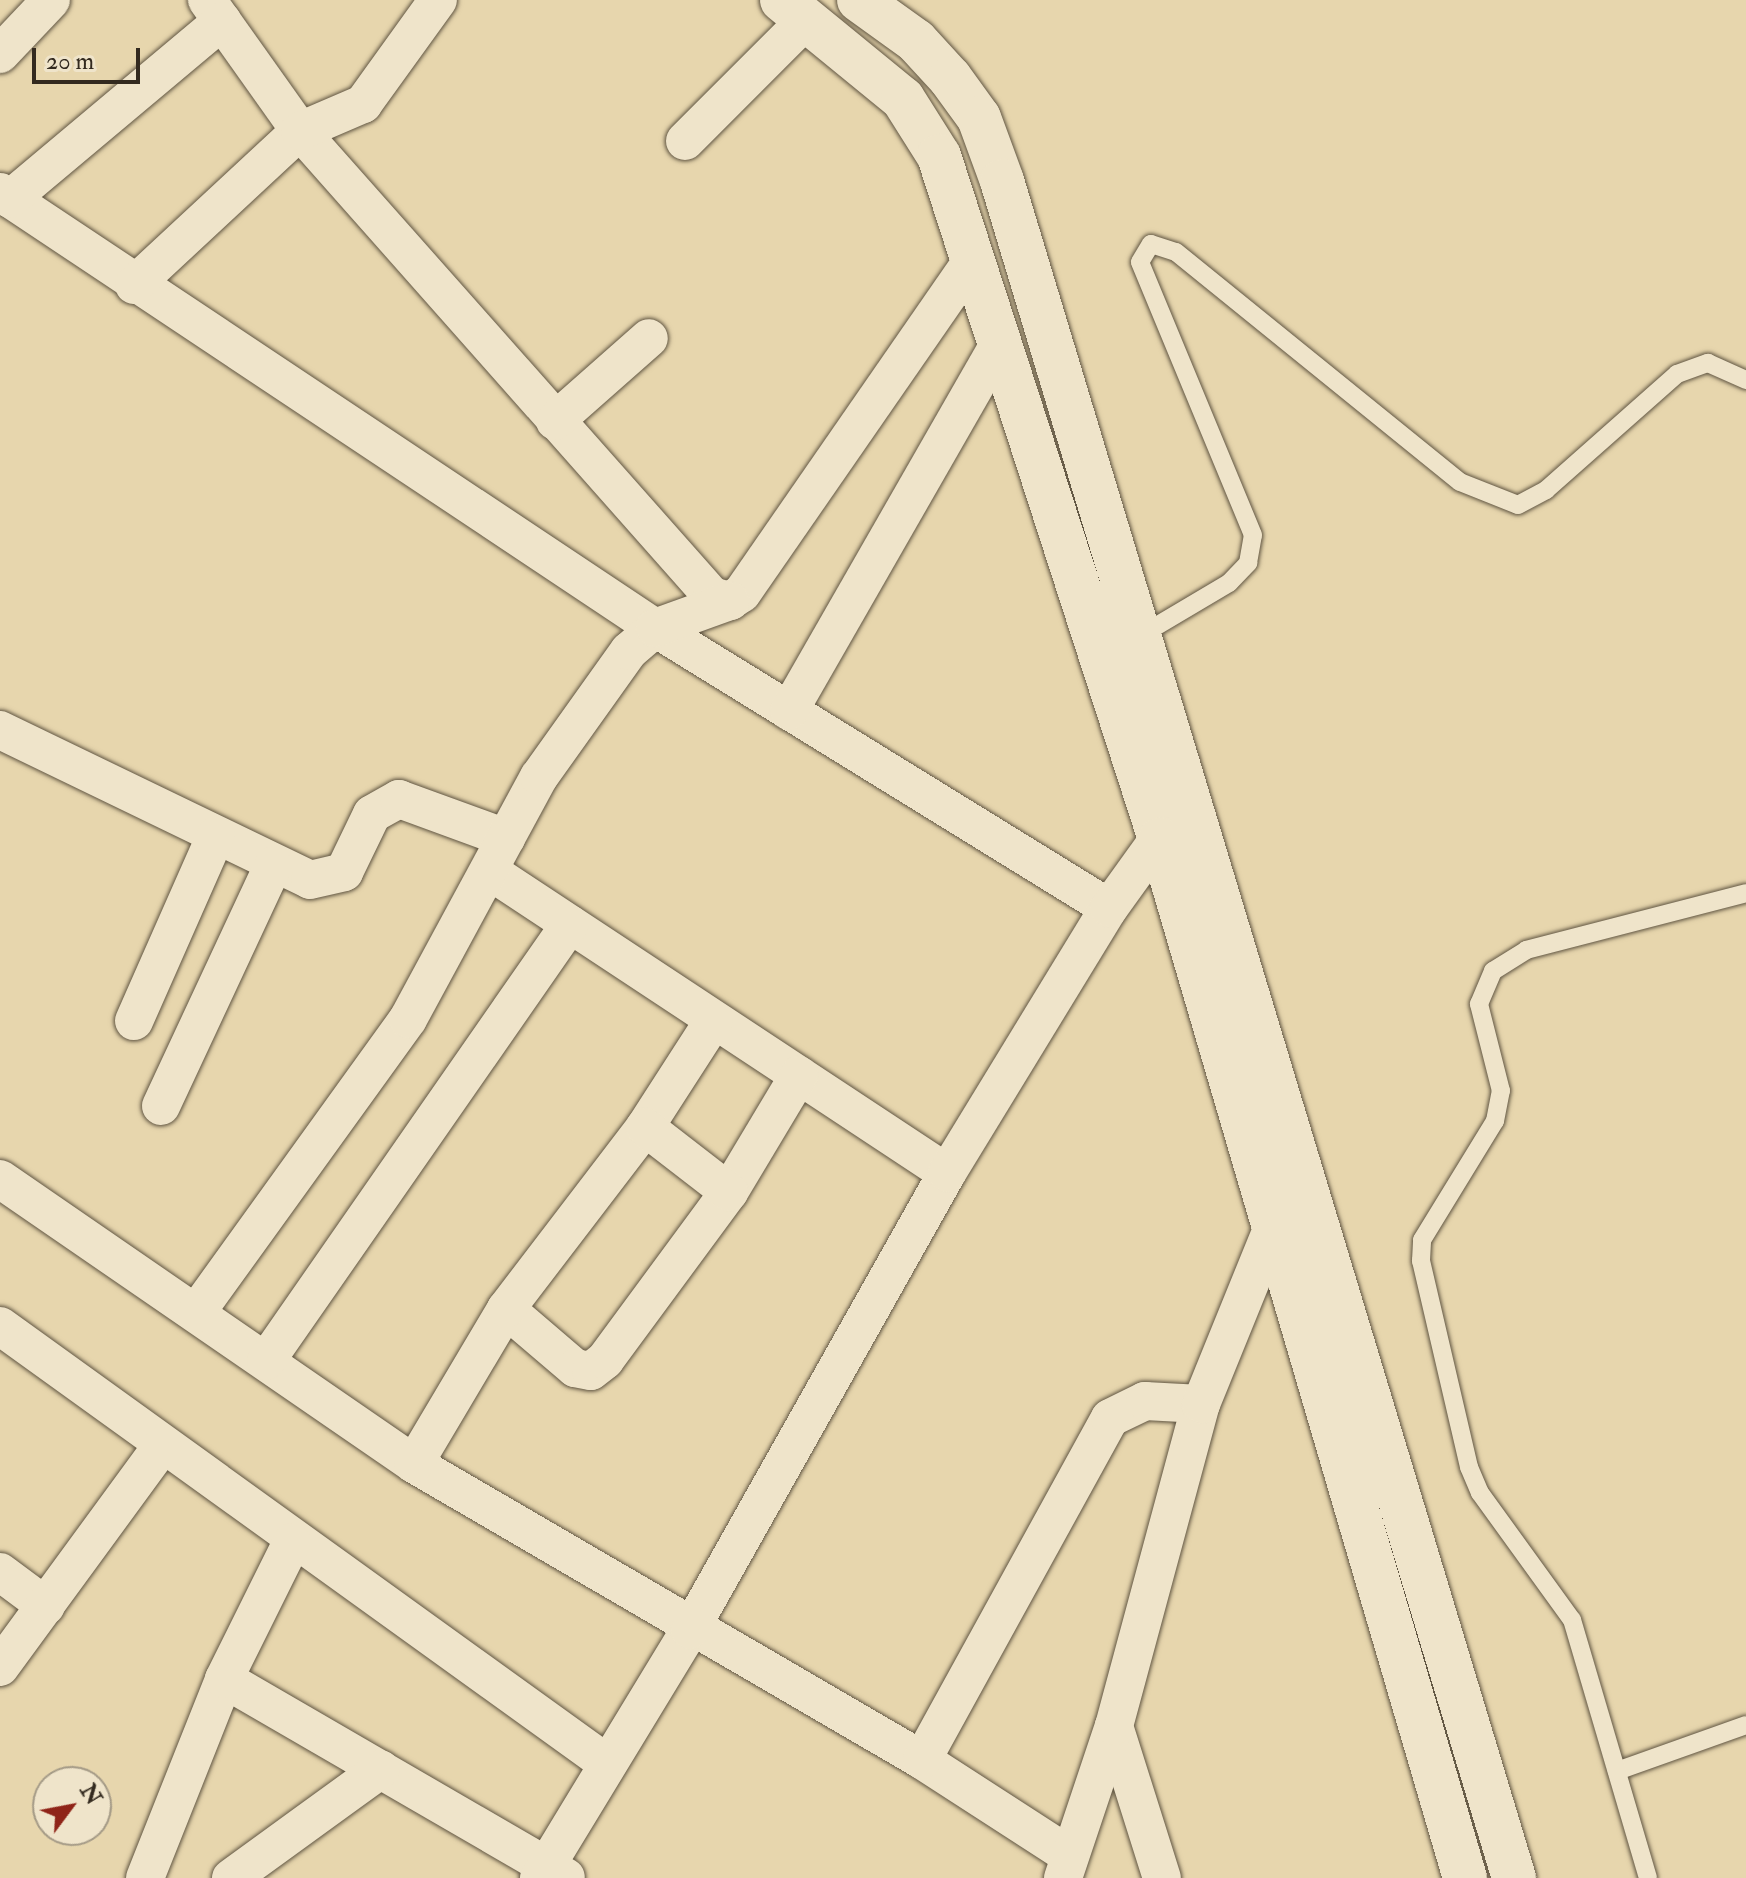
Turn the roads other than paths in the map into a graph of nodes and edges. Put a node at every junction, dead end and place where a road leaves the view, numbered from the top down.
1 (51, 0) edge
2 (438, 0) edge
3 (859, 0) edge
4 (795, 10) edge
5 (214, 11) edge
6 (0, 54) edge
7 (300, 131) junction
8 (685, 141) dead end
9 (5, 196) edge
10 (974, 258) junction
11 (134, 285) junction
12 (649, 338) dead end
13 (1000, 342) junction
14 (1746, 380) edge
15 (555, 421) junction
16 (730, 601) junction
17 (655, 628) junction
18 (1143, 634) junction
19 (789, 711) junction
20 (0, 730) edge
21 (1191, 794) junction
22 (216, 835) junction
23 (1160, 839) junction
24 (498, 855) junction
25 (273, 866) junction
26 (1746, 893) edge
27 (1109, 908) junction
28 (570, 924) junction
29 (714, 1020) junction
30 (134, 1021) dead end
31 (799, 1075) junction
32 (161, 1106) dead end
33 (645, 1127) junction
34 (947, 1173) junction
35 (0, 1179) edge
36 (729, 1192) junction
37 (1275, 1222) junction
38 (506, 1309) junction
39 (196, 1313) junction
40 (0, 1326) edge
41 (266, 1361) junction
42 (1201, 1404) junction
43 (162, 1446) junction
44 (414, 1464) junction
45 (292, 1542) junction
46 (0, 1572) edge
47 (46, 1606) junction
48 (690, 1630) junction
49 (0, 1667) edge
50 (224, 1679) junction
51 (1746, 1725) edge
52 (1114, 1726) junction
53 (922, 1760) junction
54 (605, 1762) junction
55 (381, 1769) junction
56 (1617, 1771) junction
57 (1066, 1866) edge
58 (551, 1874) edge
59 (145, 1878) edge
60 (231, 1878) edge
61 (1162, 1878) edge
62 (1465, 1878) edge
63 (1514, 1878) edge
64 (1648, 1878) edge

1 - 6 street
2 - 7 street
3 - 18 street
4 - 8 street
4 - 10 street
5 - 7 street
5 - 9 street
7 - 11 street
7 - 15 street
9 - 11 street
10 - 13 street
10 - 16 street
11 - 17 street
12 - 15 street
13 - 19 street
13 - 23 street
14 - 18 lane
15 - 16 street
16 - 17 street
17 - 19 street
17 - 24 street
18 - 21 street
19 - 27 street
20 - 22 street
21 - 23 street
21 - 63 street
22 - 25 street
22 - 30 street
23 - 27 street
23 - 37 street
24 - 25 street
24 - 28 street
24 - 39 street
25 - 32 street
26 - 56 lane
27 - 34 street
28 - 29 street
28 - 41 street
29 - 31 street
29 - 33 street
31 - 34 street
31 - 36 street
33 - 36 street
33 - 38 street
34 - 48 street
35 - 39 street
36 - 38 street
37 - 42 street
37 - 62 street
38 - 44 street
39 - 41 street
40 - 43 street
41 - 44 street
42 - 52 street
42 - 53 street
43 - 45 street
43 - 47 street
44 - 48 street
45 - 50 street
45 - 54 street
46 - 47 street
47 - 49 street
48 - 53 street
48 - 54 street
50 - 55 street
50 - 59 street
51 - 56 lane
52 - 57 street
52 - 61 street
53 - 57 street
54 - 58 street
55 - 58 street
55 - 60 street
56 - 64 lane

